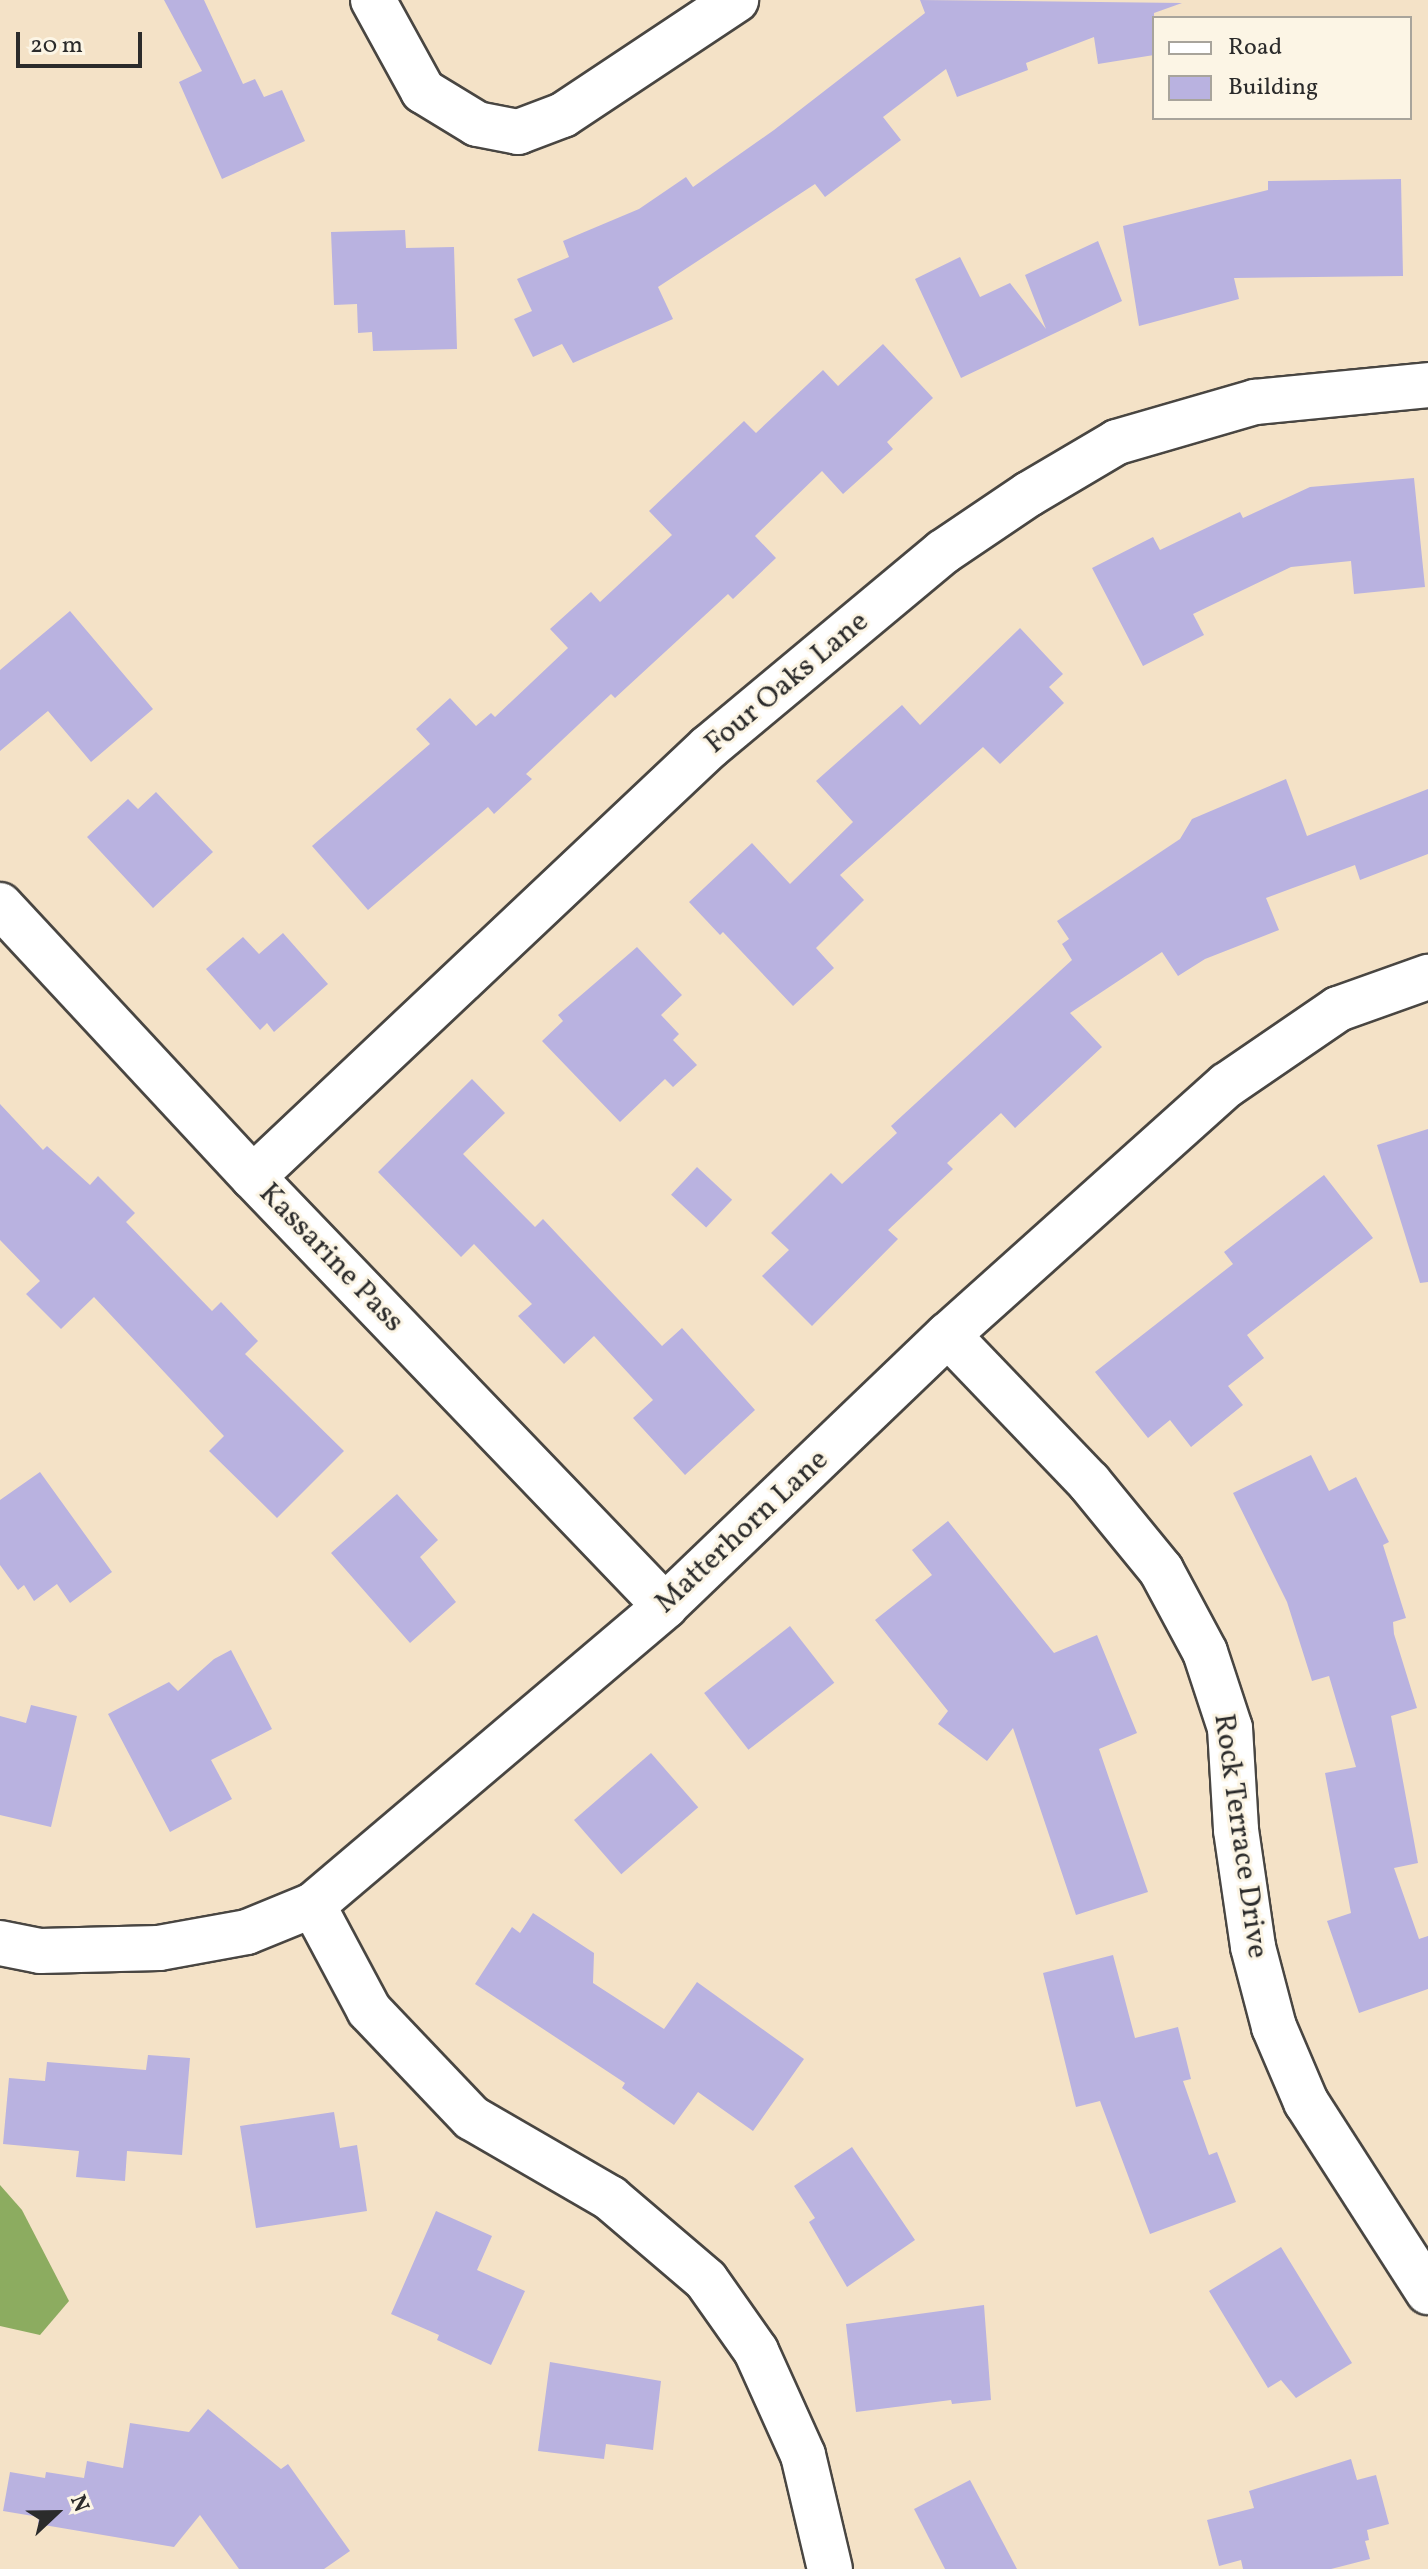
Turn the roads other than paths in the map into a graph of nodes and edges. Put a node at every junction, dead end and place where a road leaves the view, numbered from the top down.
1 (373, 0) edge
2 (736, 0) edge
3 (1428, 385) edge
4 (0, 905) edge
5 (1428, 977) edge
6 (253, 1177) junction
7 (948, 1335) junction
8 (665, 1606) junction
9 (313, 1905) junction
10 (0, 1943) edge
11 (1428, 2292) edge
12 (830, 2569) edge

1 - 2 street
3 - 6 street, Four Oaks Lane
4 - 6 street, Kassarine Pass
5 - 7 street, Matterhorn Lane
6 - 8 street, Kassarine Pass
7 - 8 street, Matterhorn Lane
7 - 11 street, Rock Terrace Drive
8 - 9 street, Matterhorn Lane
9 - 10 street, Matterhorn Lane
9 - 12 street

